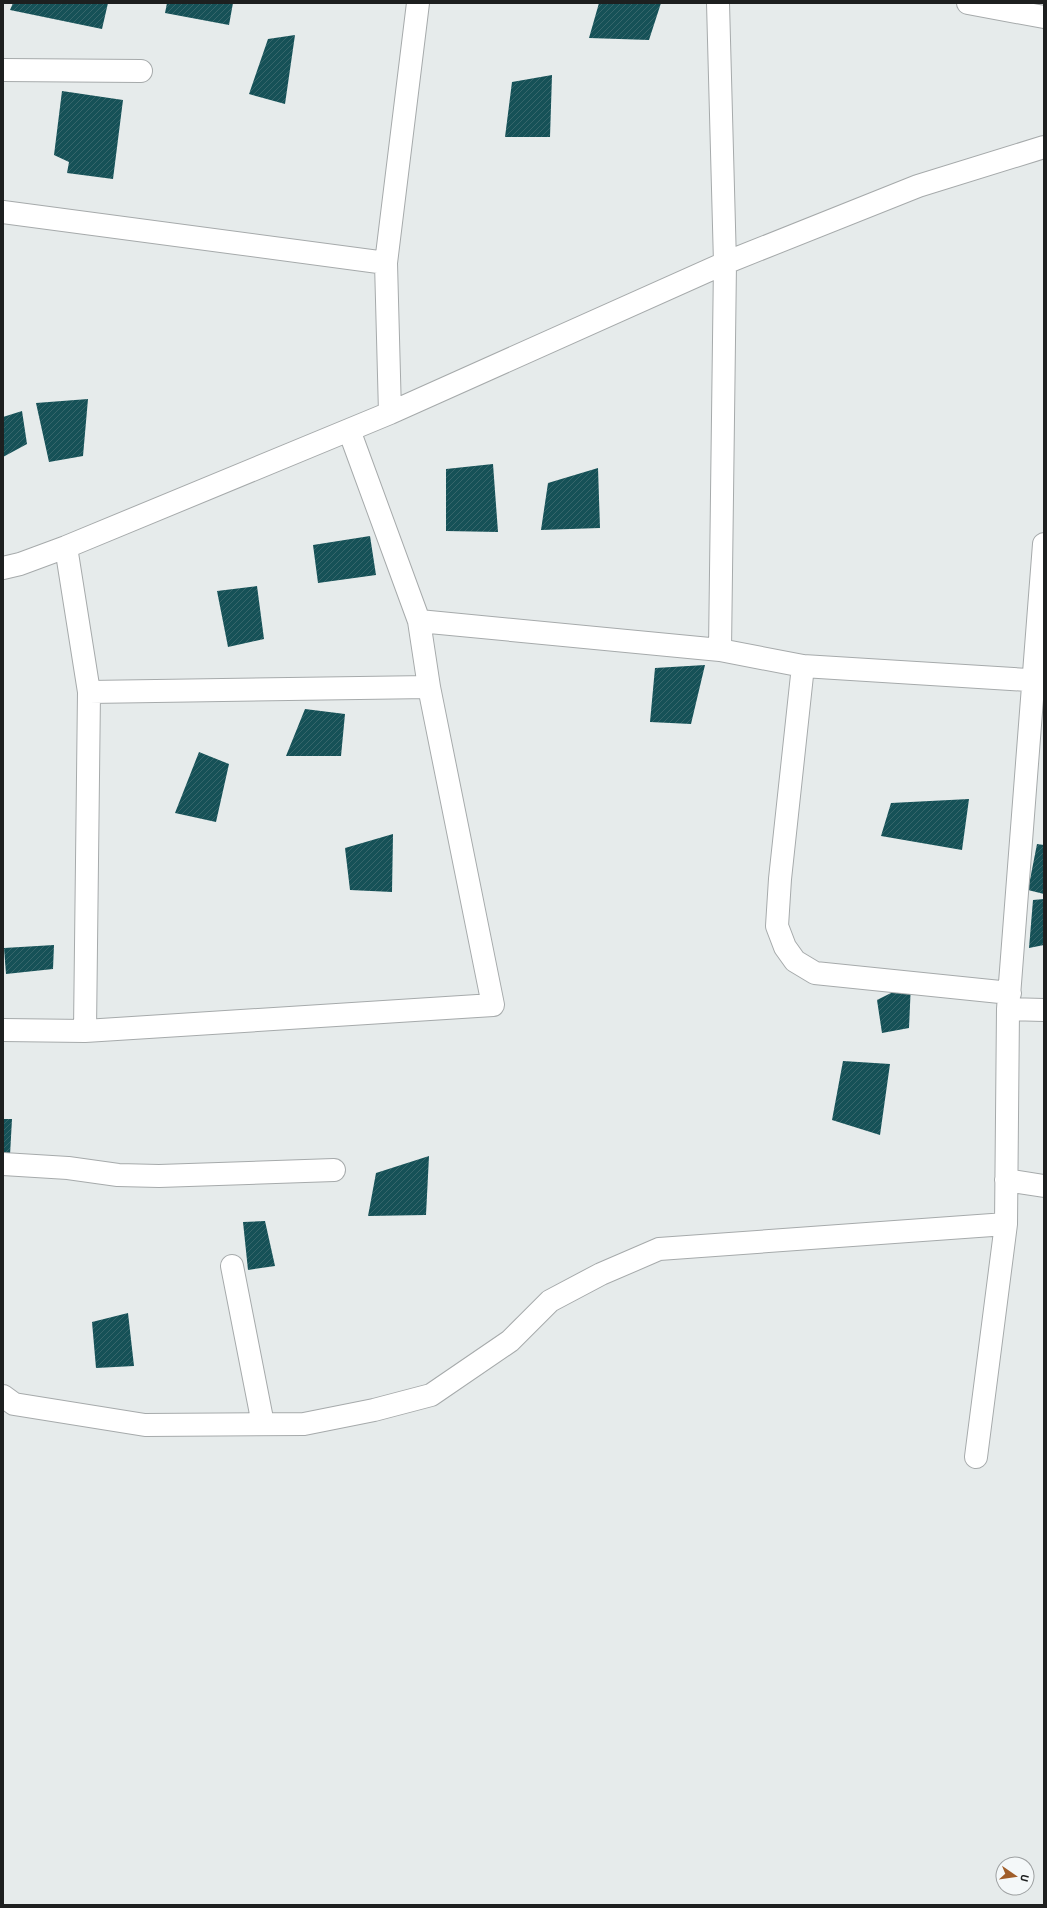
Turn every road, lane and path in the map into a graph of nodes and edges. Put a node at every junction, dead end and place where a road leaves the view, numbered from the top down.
1 (418, 3) edge
2 (718, 3) edge
3 (968, 3) edge
4 (1044, 17) edge
5 (3, 70) edge
6 (141, 71) dead end
7 (1044, 147) edge
8 (3, 212) edge
9 (386, 263) junction
10 (725, 263) junction
11 (390, 413) junction
12 (349, 430) junction
13 (1044, 544) edge
14 (66, 546) junction
15 (3, 568) edge
16 (419, 621) junction
17 (720, 650) junction
18 (803, 666) junction
19 (1039, 681) edge
20 (429, 687) junction
21 (89, 692) junction
22 (1009, 1001) junction
23 (1044, 1010) edge
24 (3, 1030) edge
25 (85, 1030) junction
26 (3, 1164) edge
27 (334, 1170) dead end
28 (1006, 1180) junction
29 (1044, 1186) edge
30 (1006, 1224) junction
31 (232, 1266) dead end
32 (3, 1396) edge
33 (263, 1424) junction
34 (976, 1457) dead end

1 - 9 street
2 - 10 street
3 - 4 street
5 - 6 street
7 - 10 street
8 - 9 street
9 - 11 street
10 - 11 street
10 - 17 street
11 - 12 street
12 - 14 street
12 - 16 street
13 - 19 street
14 - 15 street
14 - 21 street
16 - 17 street
16 - 20 street
17 - 18 street
18 - 19 street
18 - 22 street
19 - 22 street
20 - 21 street
20 - 25 street
21 - 25 street
22 - 23 street
22 - 28 street
24 - 25 street
26 - 27 street
28 - 29 street
28 - 30 street
30 - 33 street
30 - 34 street
31 - 33 street
32 - 33 street

